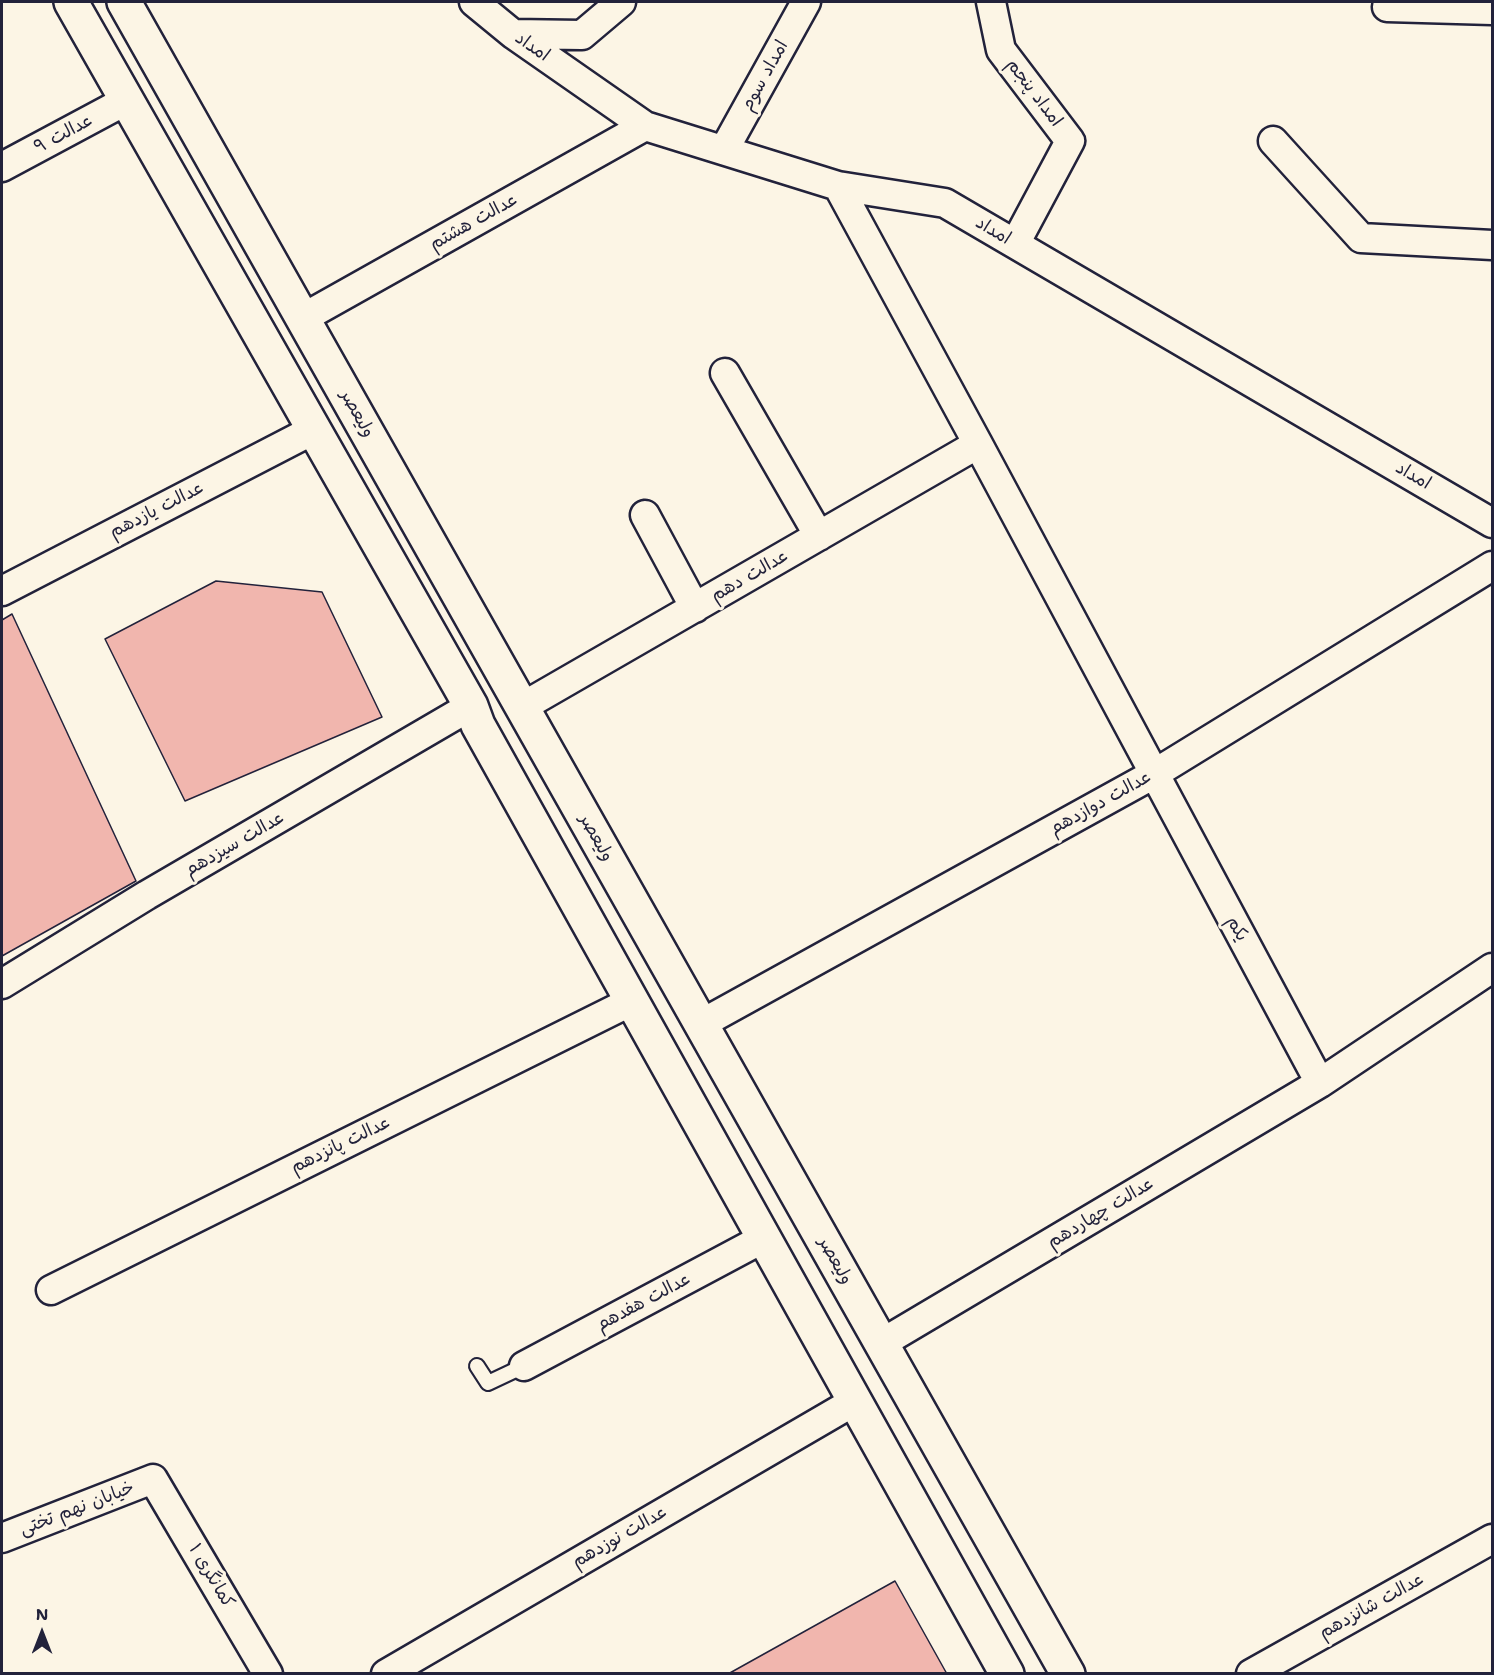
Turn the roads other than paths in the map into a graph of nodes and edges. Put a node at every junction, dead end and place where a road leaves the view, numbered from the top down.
1 (71, 2) edge
2 (124, 2) edge
3 (474, 2) edge
4 (621, 2) edge
5 (806, 2) edge
6 (991, 2) edge
7 (1387, 7) dead end
8 (1492, 10) edge
9 (513, 34) junction
10 (127, 100) junction
11 (645, 126) junction
12 (1273, 141) dead end
13 (724, 150) junction
14 (2, 167) edge
15 (838, 186) junction
16 (1015, 244) junction
17 (1492, 245) edge
18 (303, 318) junction
19 (725, 373) dead end
20 (313, 430) junction
21 (978, 444) junction
22 (645, 515) dead end
23 (1492, 523) edge
24 (819, 536) junction
25 (1492, 566) edge
26 (2, 591) edge
27 (695, 608) junction
28 (471, 706) junction
29 (522, 707) junction
30 (1154, 774) junction
31 (1492, 968) edge
32 (2, 984) edge
33 (632, 1000) junction
34 (701, 1024) junction
35 (1320, 1083) junction
36 (764, 1238) junction
37 (51, 1290) dead end
38 (882, 1343) junction
39 (477, 1366) dead end
40 (524, 1366) joint
41 (855, 1401) junction
42 (153, 1479) joint
43 (2, 1538) edge
44 (1492, 1539) edge
45 (268, 1674) edge
46 (386, 1674) edge
47 (1007, 1674) edge
48 (1068, 1674) edge
49 (1251, 1674) edge

1 - 10 main road
2 - 18 main road, ولیعصر
3 - 9 street, امداد
4 - 9 street
5 - 13 street, امداد سوم
6 - 16 street, امداد پنجم
7 - 8 street
9 - 11 street, امداد
10 - 14 street, عدالت ۹
10 - 20 main road
11 - 13 street, امداد
11 - 18 street, عدالت هشتم
12 - 17 street
13 - 15 street, امداد
15 - 16 street, امداد
15 - 21 street, یکم
16 - 23 street, امداد
18 - 29 main road, ولیعصر
19 - 24 street
20 - 26 street, عدالت یازدهم
20 - 28 main road
21 - 24 street, عدالت دهم
21 - 30 street, یکم
22 - 27 street
24 - 27 street, عدالت دهم
25 - 30 street, عدالت دوازدهم
27 - 29 street, عدالت دهم
28 - 32 street, عدالت سیزدهم
28 - 33 main road
29 - 34 main road, ولیعصر
30 - 34 street, عدالت دوازدهم
30 - 35 street, یکم
31 - 35 street, عدالت چهاردهم
33 - 36 main road
33 - 37 street, عدالت پانزدهم
34 - 38 main road, ولیعصر
35 - 38 street, عدالت چهاردهم
36 - 40 street, عدالت هفدهم
36 - 41 main road
38 - 48 main road, ولیعصر
39 - 40 lane
41 - 46 street, عدالت نوزدهم
41 - 47 main road
42 - 43 street, خیابان نهم تختی
42 - 45 street, ۱ کمانگری
44 - 49 street, عدالت شانزدهم

